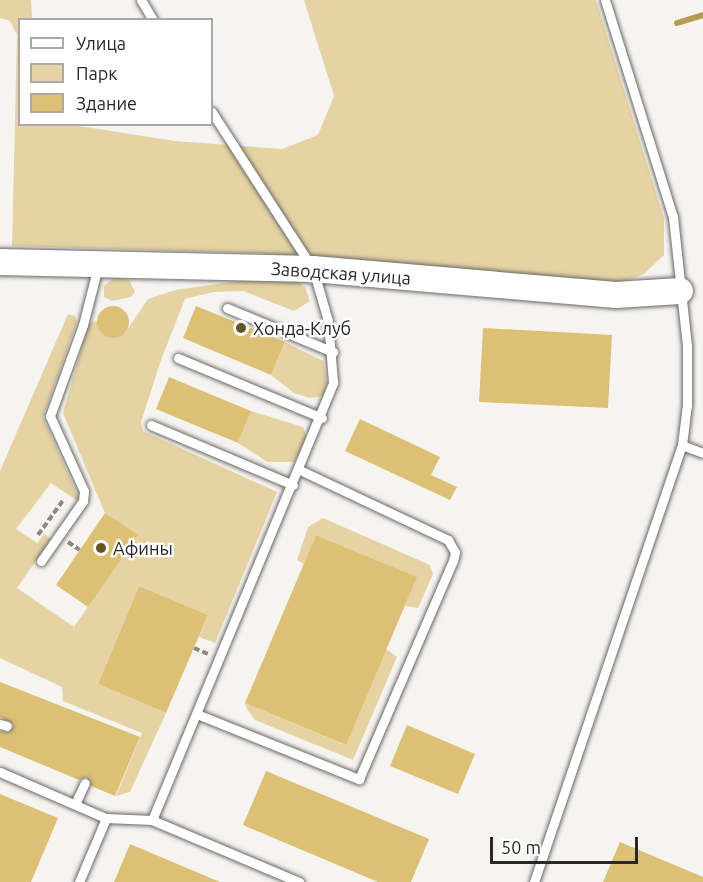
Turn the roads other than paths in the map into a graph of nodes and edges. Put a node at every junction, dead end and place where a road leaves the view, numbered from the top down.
1 (141, 0) edge
2 (605, 0) edge
3 (152, 18) edge
4 (213, 114) edge
5 (0, 262) edge
6 (99, 264) junction
7 (313, 269) junction
8 (680, 291) junction
9 (227, 308) dead end
10 (333, 351) junction
11 (178, 357) dead end
12 (322, 418) junction
13 (151, 425) dead end
14 (682, 445) junction
15 (703, 453) edge
16 (300, 470) junction
17 (293, 485) junction
18 (41, 561) dead end
19 (197, 714) junction
20 (0, 772) edge
21 (85, 783) dead end
22 (75, 804) junction
23 (106, 818) junction
24 (152, 820) junction
25 (79, 882) edge
26 (299, 882) edge
27 (534, 882) edge

1 - 3 lane
2 - 8 lane
4 - 7 lane
5 - 6 street, Заводская улица
6 - 7 street, Заводская улица
6 - 18 lane
7 - 8 street, Заводская улица
7 - 10 lane
8 - 14 lane
9 - 10 lane
10 - 12 lane
11 - 12 lane
12 - 16 lane
13 - 17 lane
14 - 15 lane
14 - 27 lane
16 - 17 lane
16 - 19 lane
17 - 19 lane
19 - 24 lane
20 - 22 lane
21 - 22 lane
22 - 23 lane
23 - 24 lane
23 - 25 lane
24 - 26 lane

